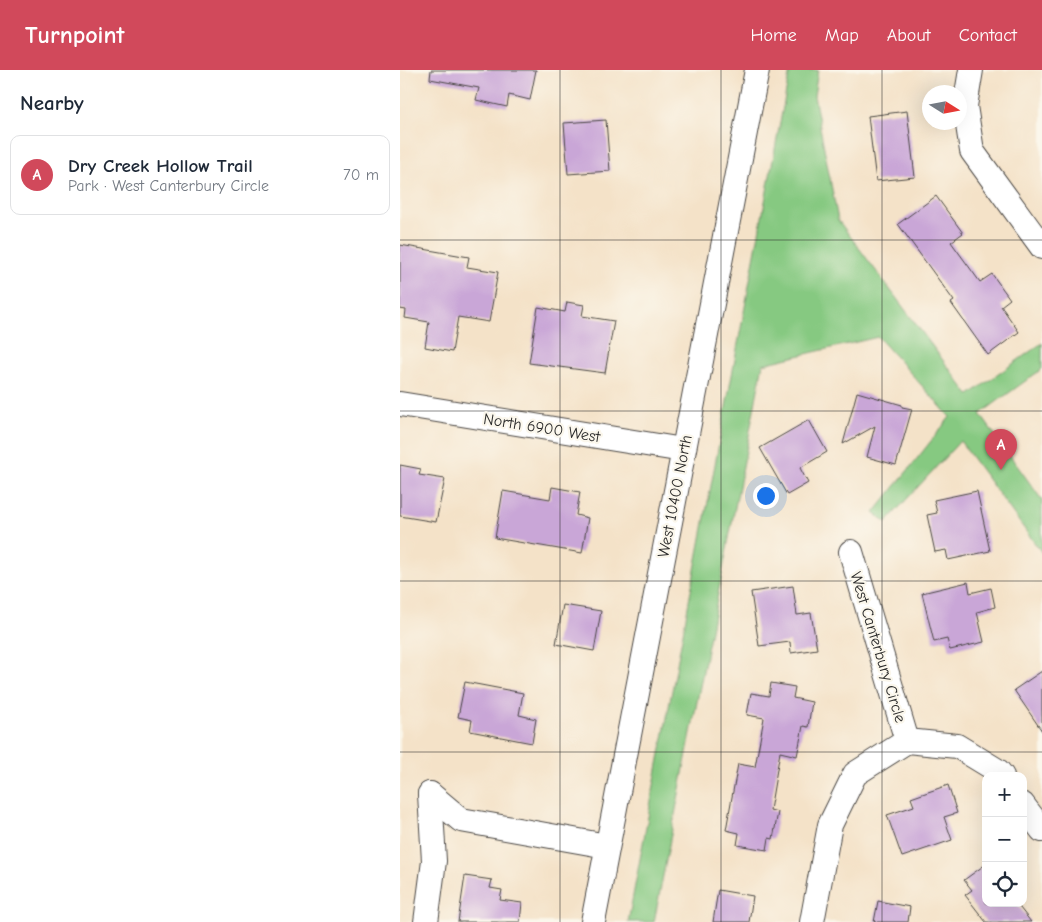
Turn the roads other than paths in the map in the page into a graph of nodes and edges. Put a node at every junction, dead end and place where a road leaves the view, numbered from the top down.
1 (756, 70) edge
2 (971, 70) edge
3 (1042, 247) edge
4 (400, 404) edge
5 (683, 450) junction
6 (851, 552) dead end
7 (907, 741) junction
8 (999, 772) edge
9 (1027, 810) edge
10 (1042, 830) edge
11 (607, 846) junction
12 (426, 922) edge
13 (593, 922) edge
14 (812, 922) edge

1 - 5 street, West 10400 North
2 - 3 street
4 - 5 street, North 6900 West
5 - 11 street, West 10400 North
6 - 7 street, West Canterbury Circle
7 - 8 street
7 - 14 street
9 - 10 street
11 - 12 street
11 - 13 street, West 10400 North

